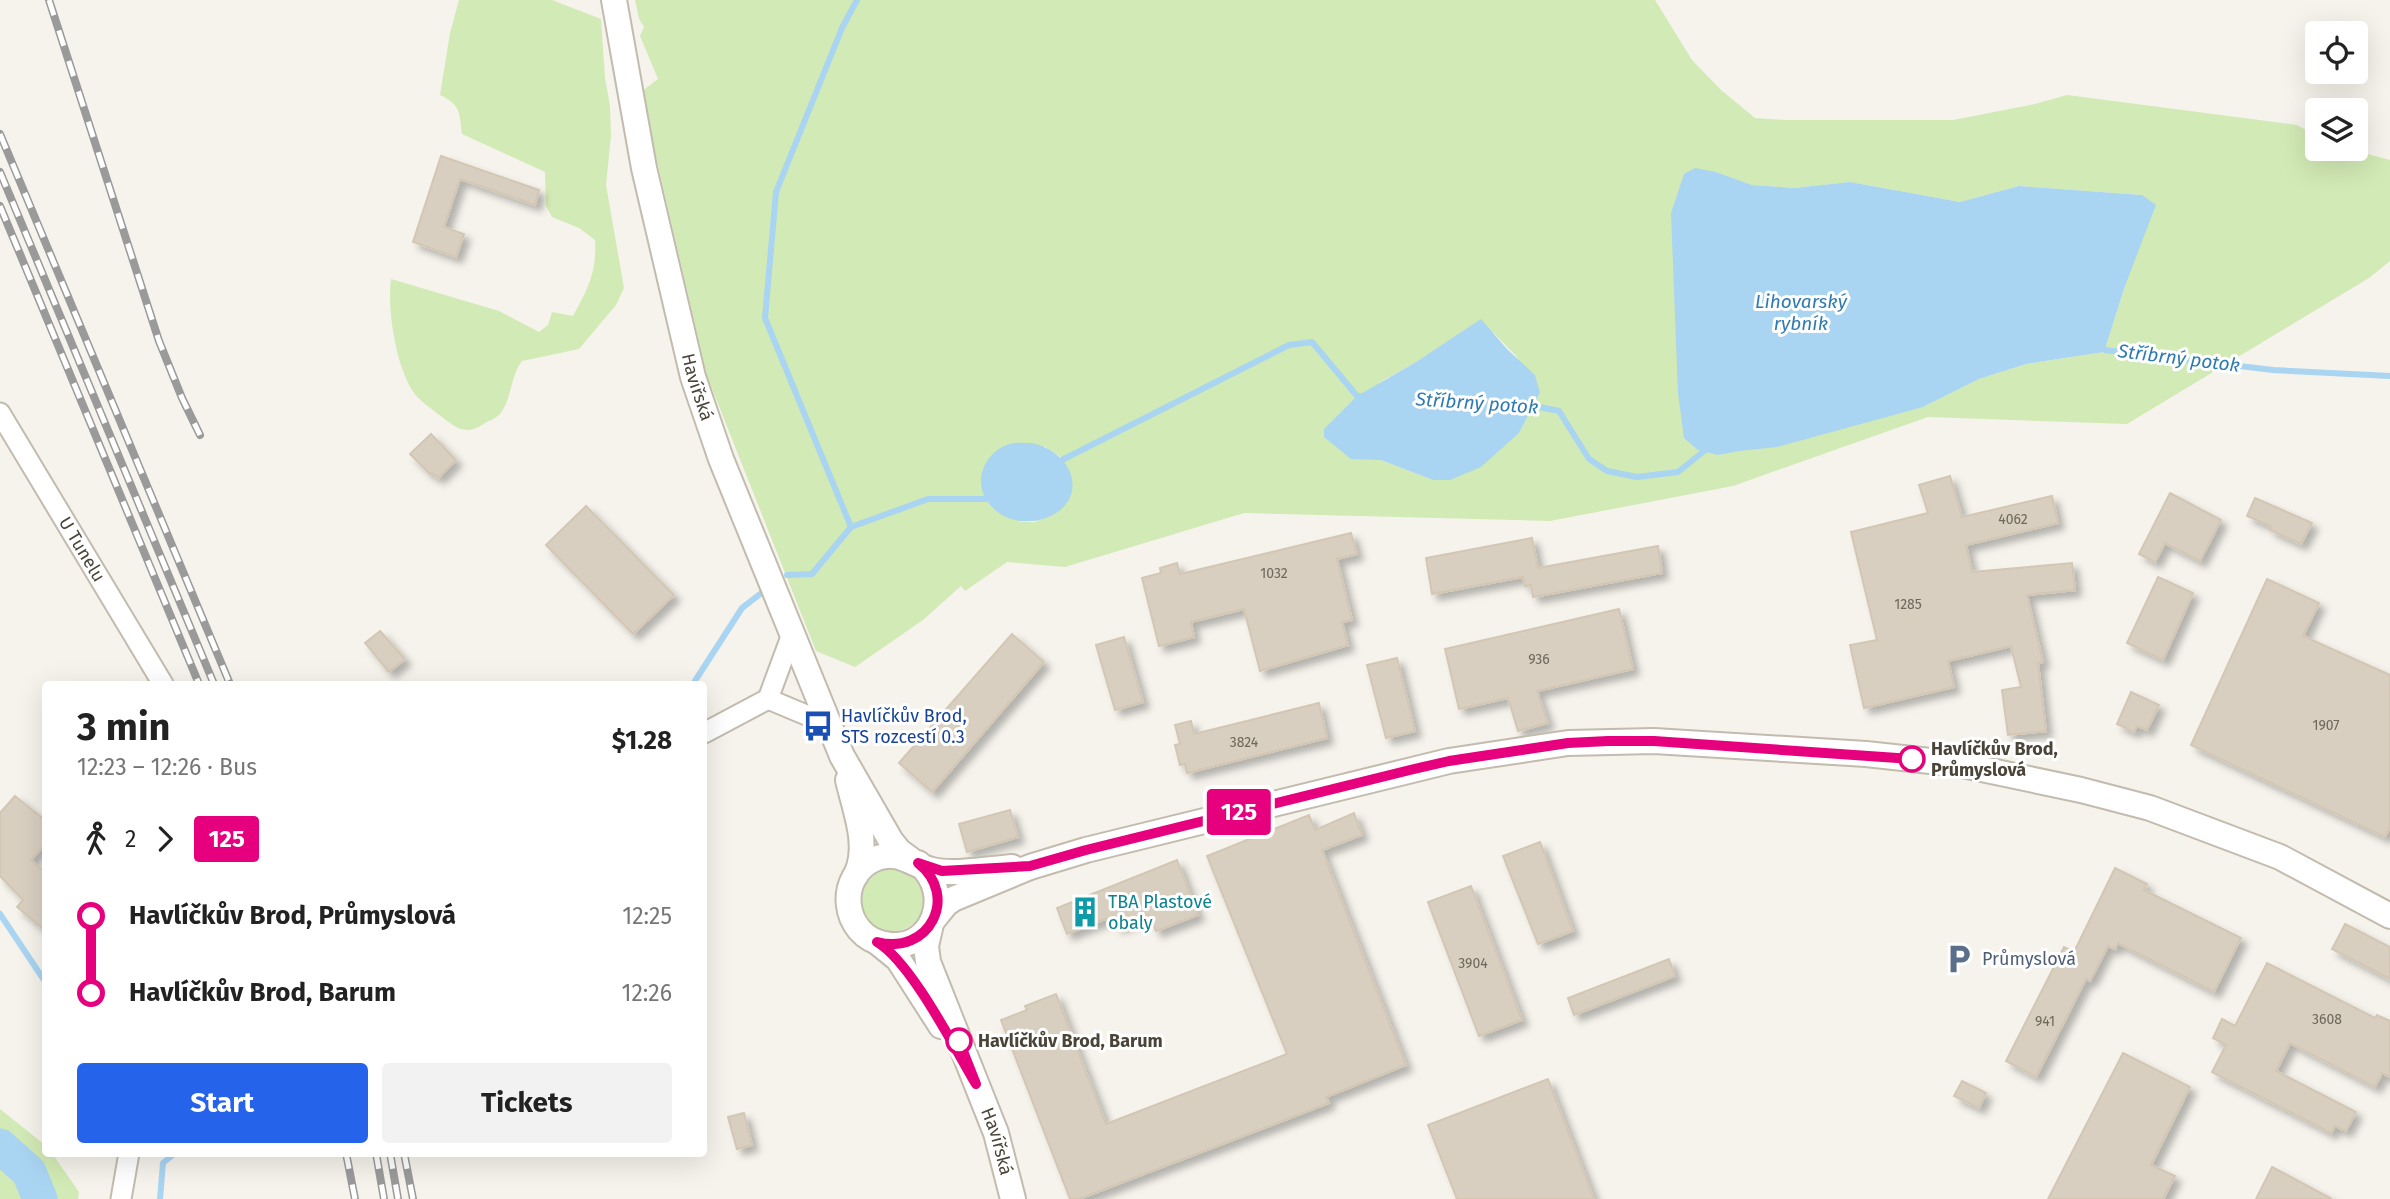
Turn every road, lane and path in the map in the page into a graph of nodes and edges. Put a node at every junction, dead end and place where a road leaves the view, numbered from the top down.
1 (614, 0) edge
2 (0, 413) edge
3 (792, 634) junction
4 (161, 681) edge
5 (768, 699) junction
6 (830, 725) junction
7 (707, 731) edge
8 (842, 756) junction
9 (914, 861) junction
10 (1030, 866) junction
11 (856, 875) junction
12 (2390, 916) edge
13 (932, 922) junction
14 (877, 942) junction
15 (976, 1084) junction
16 (128, 1157) edge
17 (121, 1199) edge
18 (1013, 1199) edge

1 - 3 street, Havířská
2 - 4 street, U Tunelu
3 - 5 street
3 - 6 street, Havířská
5 - 6 street
5 - 7 street
6 - 8 street, Havířská
8 - 9 street, Havířská
8 - 11 street, Havířská
9 - 10 street
9 - 11 street
9 - 13 street, Havířská
10 - 12 street
10 - 13 street
11 - 14 street, Havířská
13 - 14 street
13 - 15 street, Havířská
14 - 15 street, Havířská
15 - 18 street, Havířská
16 - 17 street

